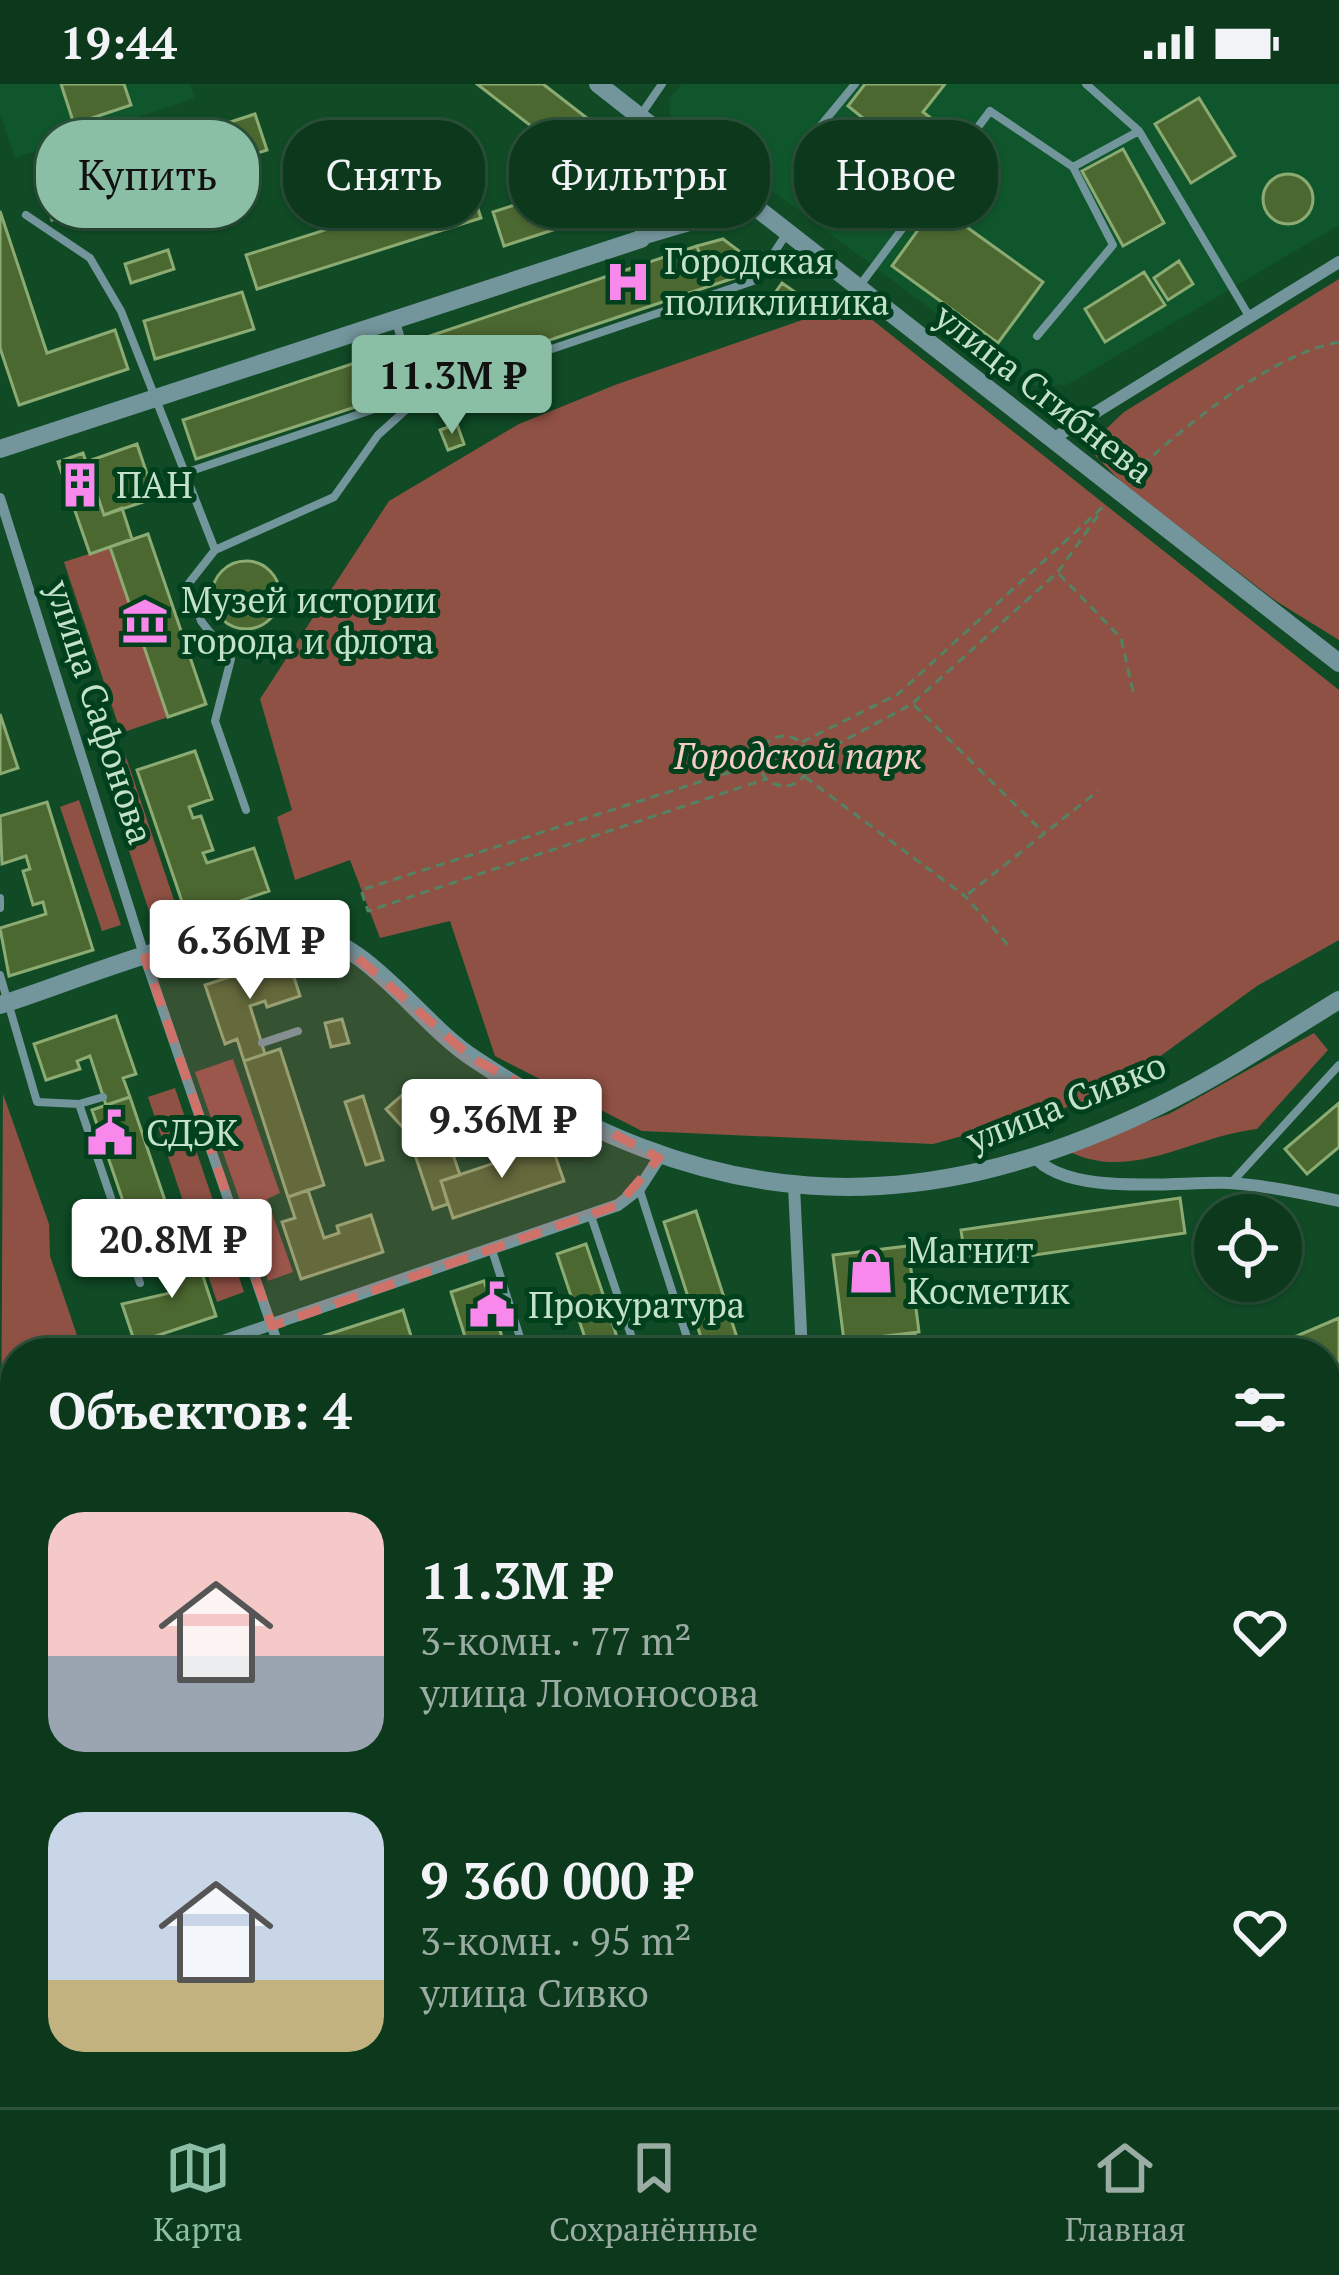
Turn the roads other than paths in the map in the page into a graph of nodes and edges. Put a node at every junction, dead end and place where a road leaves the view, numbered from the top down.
1 (598, 84) edge
2 (662, 84) edge
3 (855, 84) edge
4 (1086, 84) edge
5 (640, 117) junction
6 (643, 120) edge
7 (825, 120) edge
8 (983, 120) edge
9 (1139, 131) junction
10 (1073, 166) junction
11 (26, 215) dead end
12 (770, 223) edge
13 (648, 228) edge
14 (679, 228) edge
15 (901, 228) edge
16 (785, 236) junction
17 (641, 239) junction
18 (1339, 262) edge
19 (856, 290) junction
20 (1250, 316) junction
21 (394, 317) junction
22 (1037, 336) dead end
23 (155, 395) junction
24 (419, 398) junction
25 (1051, 440) junction
26 (0, 449) edge
27 (185, 473) junction
28 (0, 498) edge
29 (215, 550) junction
30 (1339, 663) edge
31 (246, 810) dead end
32 (0, 898) edge
33 (0, 908) edge
34 (146, 958) junction
35 (0, 975) edge
36 (1339, 1000) edge
37 (4, 1004) edge
38 (298, 1030) dead end
39 (262, 1043) dead end
40 (1339, 1065) edge
41 (104, 1097) dead end
42 (80, 1104) junction
43 (1033, 1155) junction
44 (658, 1158) junction
45 (1231, 1183) junction
46 (794, 1186) junction
47 (639, 1189) junction
48 (1339, 1202) edge
49 (590, 1216) junction
50 (492, 1250) junction
51 (140, 1283) dead end
52 (272, 1326) junction
53 (235, 1338) edge
54 (276, 1338) edge
55 (520, 1338) edge
56 (632, 1338) edge
57 (687, 1338) edge
58 (801, 1338) edge

1 - 5 street, улица Сгибнева
2 - 5 lane
3 - 7 lane
4 - 9 lane
5 - 6 street, улица Сгибнева
8 - 10 lane
9 - 10 lane
9 - 20 lane
10 - 22 lane
11 - 23 lane
12 - 16 street, улица Сгибнева
13 - 17 street
14 - 17 street
15 - 19 lane
16 - 19 street, улица Сгибнева
16 - 24 lane
17 - 21 street
18 - 20 street
19 - 25 street, улица Сгибнева
20 - 25 street
21 - 23 street
21 - 24 lane
23 - 26 street
23 - 27 lane
24 - 27 lane
24 - 29 lane
25 - 30 street, улица Сгибнева
27 - 29 lane
28 - 34 street, улица Сафонова
29 - 31 lane
32 - 33 lane
34 - 37 street, улица Сивко
34 - 44 street, улица Сивко
34 - 52 street, улица Сафонова
35 - 37 lane
36 - 43 street, улица Сивко
37 - 42 lane
38 - 39 lane
40 - 45 lane
41 - 42 lane
42 - 51 lane
43 - 45 street
43 - 46 street, улица Сивко
44 - 46 street, улица Сивко
44 - 47 street
45 - 48 street
46 - 58 street
47 - 49 street
47 - 57 lane
49 - 50 street
49 - 56 lane
50 - 52 street
50 - 55 lane
52 - 53 street
52 - 54 street, улица Сафонова

